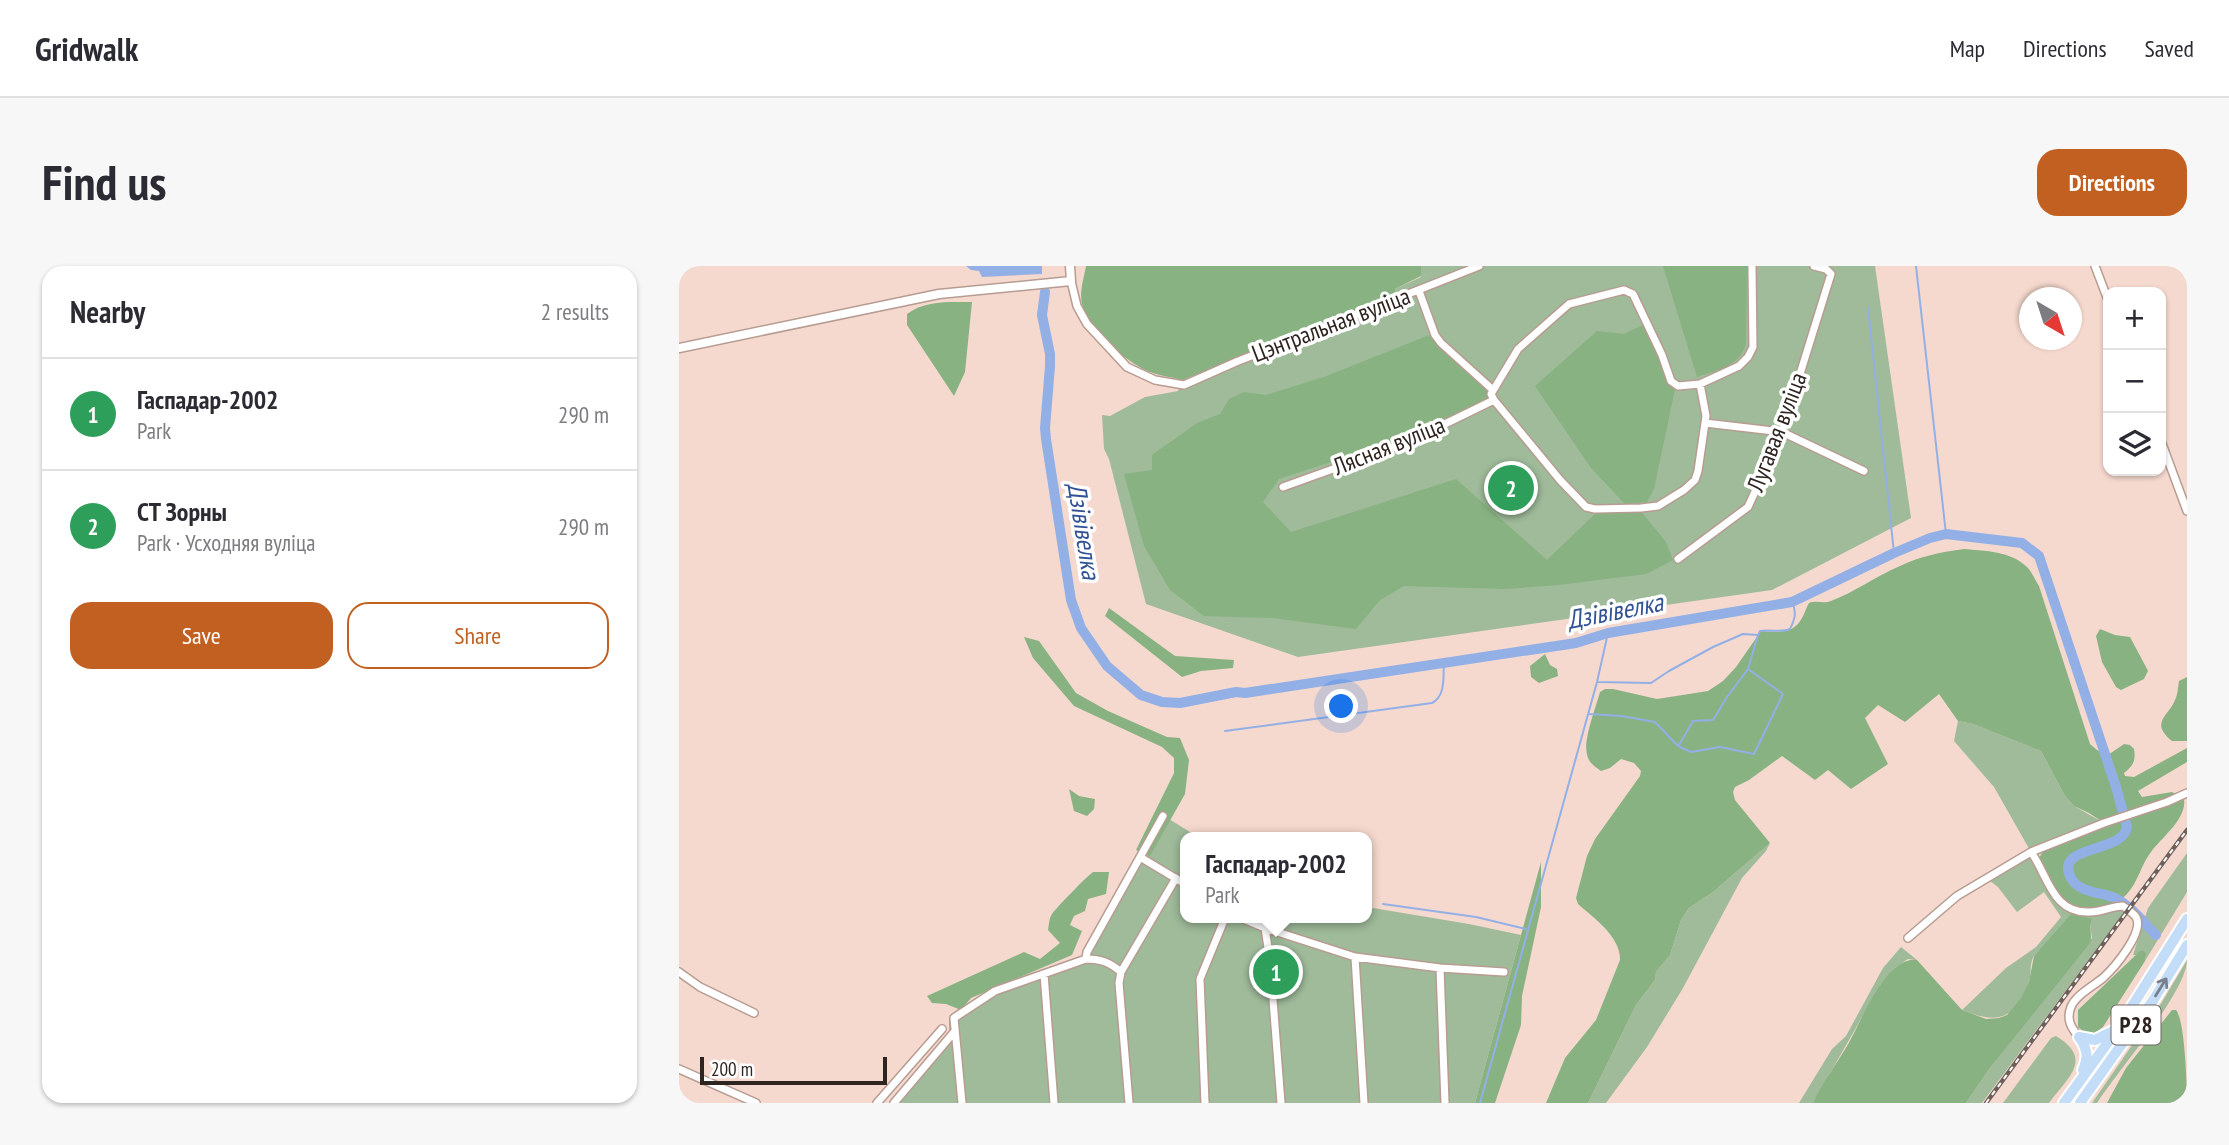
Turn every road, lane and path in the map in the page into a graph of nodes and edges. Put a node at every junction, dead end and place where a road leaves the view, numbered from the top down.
1 (1070, 266) edge
2 (1479, 266) edge
3 (1752, 266) edge
4 (1814, 266) edge
5 (2095, 266) edge
6 (1070, 281) junction
7 (2103, 287) edge
8 (1419, 291) junction
9 (679, 348) edge
10 (1700, 384) junction
11 (1493, 390) junction
12 (1493, 400) junction
13 (1705, 423) junction
14 (1782, 432) junction
15 (2166, 454) edge
16 (1864, 471) dead end
17 (1283, 488) dead end
18 (2187, 511) edge
19 (1678, 559) dead end
20 (2187, 793) edge
21 (1163, 816) dead end
22 (2031, 852) junction
23 (1140, 857) junction
24 (1176, 878) junction
25 (1180, 881) edge
26 (2187, 919) edge
27 (1224, 923) edge
28 (1252, 923) edge
29 (1265, 929) junction
30 (1908, 938) dead end
31 (2187, 945) edge
32 (1355, 957) junction
33 (1086, 959) junction
34 (1440, 968) junction
35 (679, 972) edge
36 (1121, 972) junction
37 (1504, 972) dead end
38 (1044, 974) junction
39 (754, 1013) dead end
40 (2119, 1027) junction
41 (942, 1029) dead end
42 (955, 1031) junction
43 (2079, 1037) junction
44 (679, 1069) edge
45 (2077, 1086) junction
46 (756, 1103) edge
47 (877, 1103) edge
48 (894, 1103) edge
49 (962, 1103) edge
50 (1054, 1103) edge
51 (1129, 1103) edge
52 (1205, 1103) edge
53 (1282, 1103) edge
54 (1364, 1103) edge
55 (1445, 1103) edge
56 (2064, 1103) edge
57 (2080, 1103) edge

1 - 6 street
2 - 8 street, Цэнтральная вуліца
3 - 10 street
4 - 14 street, Лугавая вуліца
5 - 7 street
6 - 8 street, Цэнтральная вуліца
6 - 9 street
8 - 11 street
10 - 11 street
10 - 13 street
11 - 12 street
12 - 13 street
12 - 17 street, Лясная вуліца
13 - 14 street
14 - 16 street
14 - 19 street, Лугавая вуліца
15 - 18 street
20 - 22 street
21 - 23 street
22 - 30 street
22 - 43 street
23 - 24 street
23 - 33 street
24 - 25 street
24 - 36 street
26 - 40 highway, Р28
27 - 52 street
28 - 29 street
29 - 32 street
29 - 53 street
57 -> 31 highway, Р28
32 - 34 street
32 - 54 street
33 - 36 street
33 - 38 street
34 - 37 street
34 - 55 street
35 - 39 street
36 - 51 street
38 - 42 street
38 - 50 street
40 - 43 highway
40 - 45 highway, Р28
41 - 47 street
42 - 48 street
42 - 49 street
43 - 45 highway
44 - 46 street
45 - 56 highway, Р28

